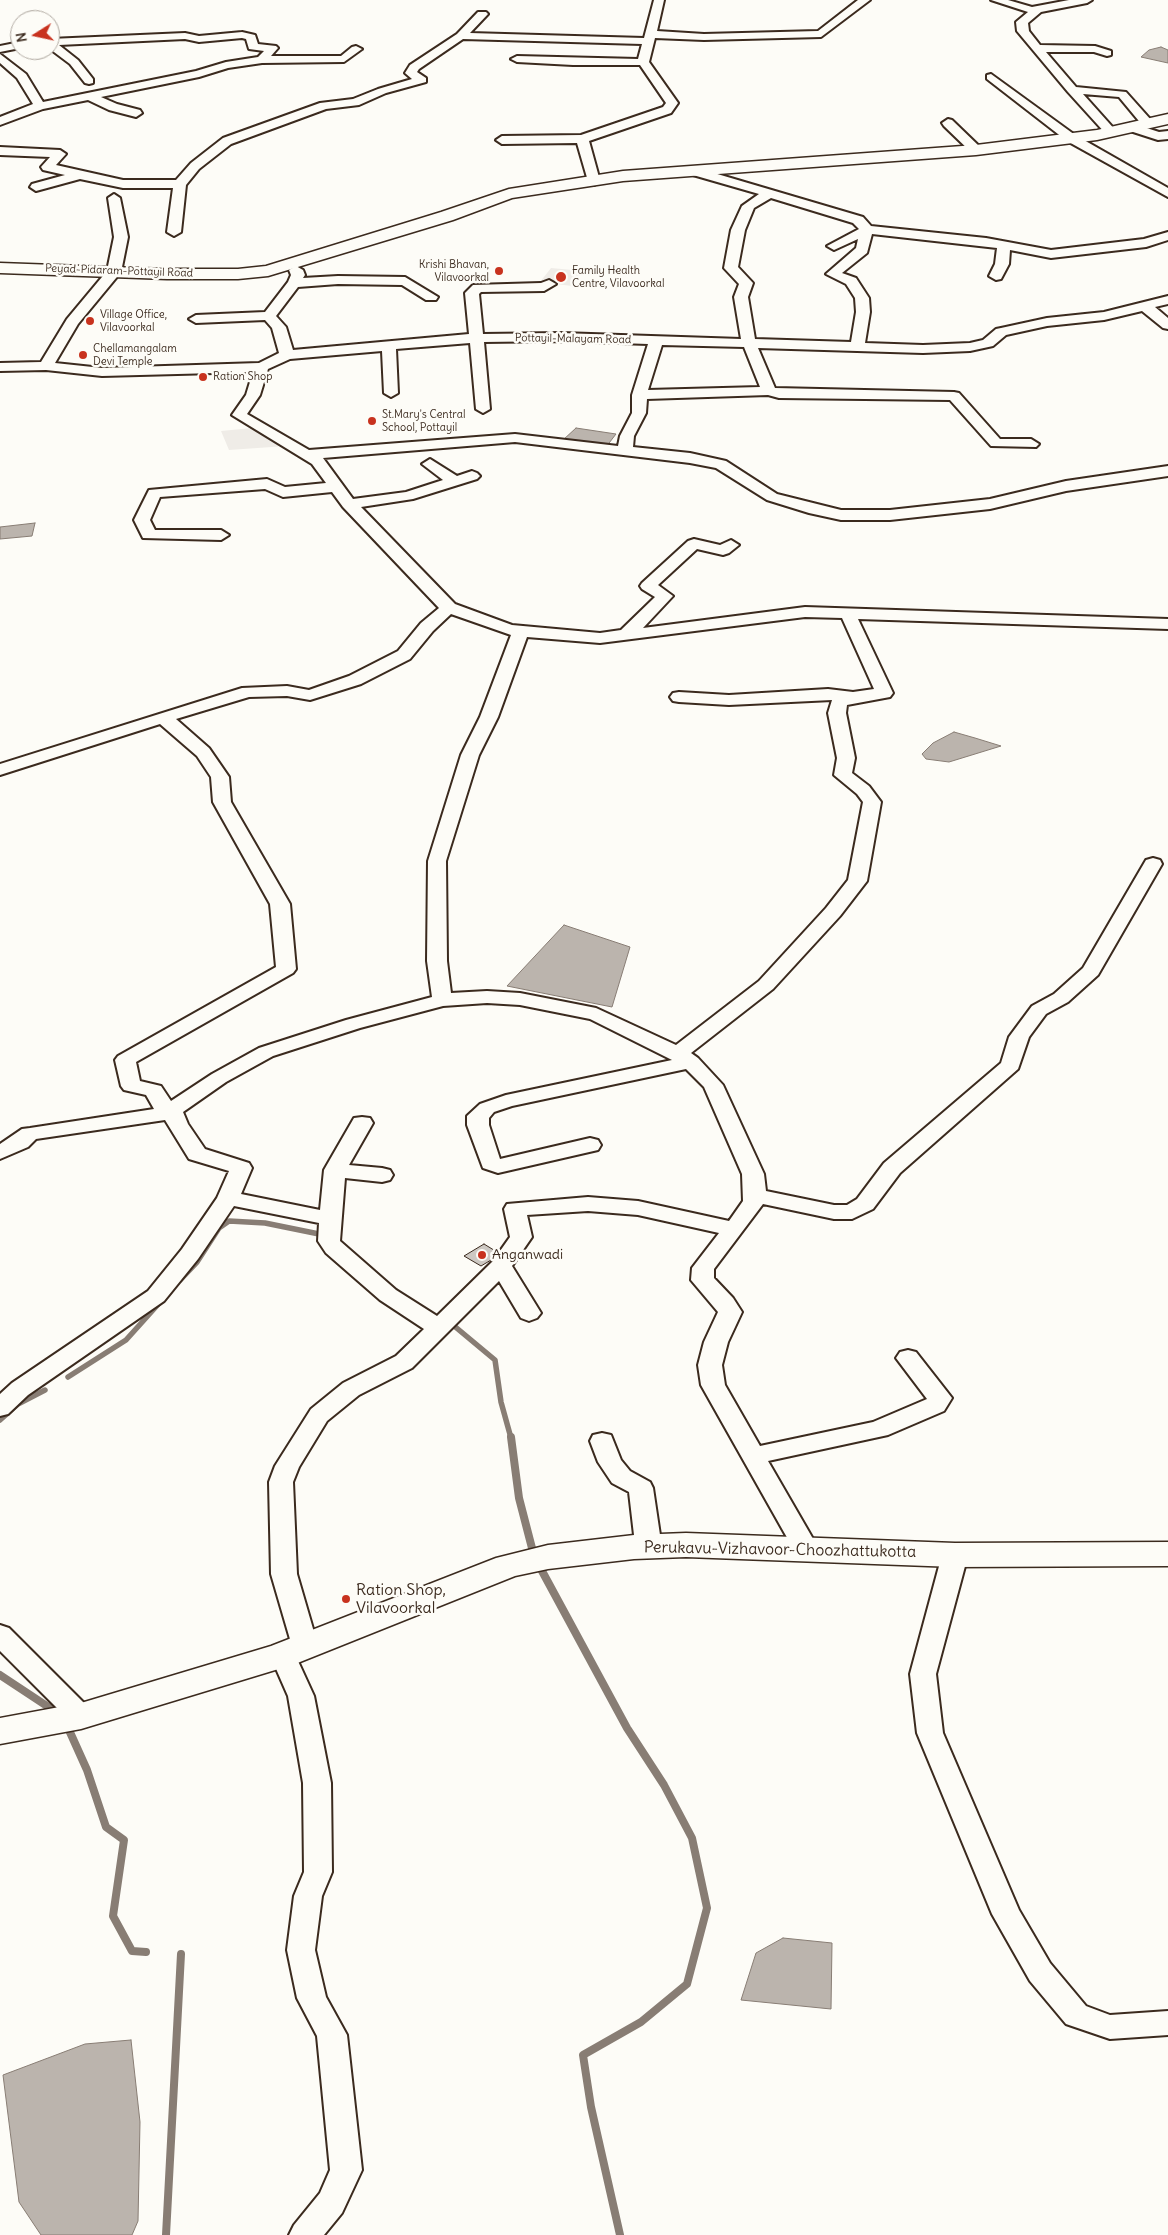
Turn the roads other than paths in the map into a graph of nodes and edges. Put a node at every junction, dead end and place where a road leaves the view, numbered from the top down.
1 (659, 0) edge
2 (865, 0) edge
3 (996, 0) edge
4 (1087, 0) edge
5 (1032, 10) junction
6 (482, 14) dead end
7 (60, 34) edge
8 (461, 36) junction
9 (649, 38) junction
10 (193, 41) junction
11 (60, 43) edge
12 (1039, 48) junction
13 (356, 49) dead end
14 (60, 51) edge
15 (0, 57) edge
16 (517, 59) dead end
17 (262, 60) junction
18 (1049, 60) junction
19 (643, 62) junction
20 (991, 78) dead end
21 (89, 81) dead end
22 (1072, 90) junction
23 (89, 96) junction
24 (40, 106) junction
25 (136, 113) dead end
26 (620, 115) dead end
27 (1168, 119) edge
28 (1, 120) edge
29 (634, 121) junction
30 (948, 123) dead end
31 (1139, 125) junction
32 (1111, 132) junction
33 (1168, 135) edge
34 (1071, 138) junction
35 (582, 139) junction
36 (502, 140) dead end
37 (976, 150) junction
38 (0, 151) edge
39 (696, 172) junction
40 (79, 175) junction
41 (40, 176) junction
42 (594, 181) junction
43 (115, 183) junction
44 (180, 184) junction
45 (1168, 192) edge
46 (770, 193) junction
47 (867, 230) junction
48 (174, 232) dead end
49 (1168, 236) edge
50 (834, 246) dead end
51 (1004, 246) junction
52 (294, 262) junction
53 (0, 268) edge
54 (114, 272) junction
55 (996, 276) dead end
56 (294, 283) junction
57 (548, 284) dead end
58 (431, 297) dead end
59 (1168, 300) edge
60 (1143, 305) junction
61 (268, 316) junction
62 (196, 319) dead end
63 (1168, 325) edge
64 (476, 338) junction
65 (656, 341) junction
66 (749, 343) junction
67 (389, 346) junction
68 (857, 346) junction
69 (287, 355) junction
70 (46, 366) junction
71 (0, 367) edge
72 (262, 367) junction
73 (769, 391) junction
74 (391, 393) dead end
75 (639, 395) junction
76 (483, 409) dead end
77 (1031, 444) dead end
78 (625, 451) junction
79 (305, 455) junction
80 (430, 464) dead end
81 (1168, 471) edge
82 (472, 476) dead end
83 (455, 481) junction
84 (336, 487) junction
85 (349, 504) junction
86 (221, 534) dead end
87 (731, 545) dead end
88 (449, 608) junction
89 (848, 614) junction
90 (1168, 624) edge
91 (521, 631) junction
92 (626, 635) junction
93 (679, 697) dead end
94 (853, 697) junction
95 (163, 717) junction
96 (0, 770) edge
97 (1153, 864) dead end
98 (442, 1000) junction
99 (684, 1058) junction
100 (170, 1112) junction
101 (362, 1123) dead end
102 (590, 1145) dead end
103 (0, 1152) edge
104 (335, 1170) junction
105 (382, 1175) dead end
106 (754, 1195) junction
107 (228, 1198) junction
108 (330, 1218) junction
109 (734, 1230) junction
110 (501, 1266) junction
111 (529, 1313) dead end
112 (444, 1323) junction
113 (908, 1358) dead end
114 (0, 1408) edge
115 (602, 1442) dead end
116 (753, 1456) junction
117 (652, 1546) junction
118 (807, 1551) junction
119 (1168, 1554) edge
120 (955, 1555) junction
121 (0, 1635) edge
122 (294, 1650) junction
123 (81, 1716) junction
124 (0, 1731) edge
125 (1168, 2023) edge
126 (305, 2235) edge

1 - 9 street
2 - 9 street
3 - 5 street
4 - 5 street
5 - 12 street
6 - 8 street
7 - 10 street
8 - 9 street
8 - 44 street
9 - 19 street
10 - 11 street
10 - 17 street
12 - 18 street
12 - 18 street
13 - 17 street
14 - 21 street
15 - 24 street
16 - 19 street
17 - 23 street
18 - 22 street
19 - 29 street
20 - 34 street
22 - 31 street
22 - 32 street
23 - 24 street
23 - 25 street
24 - 28 street
26 - 29 street
27 - 31 street, Peyad-Pidaram-Pottayil Road
29 - 35 street
30 - 37 street
31 - 32 street, Peyad-Pidaram-Pottayil Road
31 - 33 street
32 - 34 street, Peyad-Pidaram-Pottayil Road
34 - 37 street, Peyad-Pidaram-Pottayil Road
34 - 45 street
35 - 36 street
35 - 42 street
37 - 39 street, Peyad-Pidaram-Pottayil Road
38 - 41 street
39 - 42 street, Peyad-Pidaram-Pottayil Road
39 - 46 street
40 - 41 street
40 - 41 street
40 - 43 street
42 - 52 street, Peyad-Pidaram-Pottayil Road
43 - 44 street
43 - 54 street
44 - 48 street
46 - 47 street
46 - 66 street
47 - 50 street
47 - 51 street
47 - 68 street
49 - 51 street
51 - 55 street
52 - 54 street, Peyad-Pidaram-Pottayil Road
52 - 56 street
53 - 54 street, Peyad-Pidaram-Pottayil Road
54 - 70 street
56 - 58 street
56 - 61 street
57 - 64 street
59 - 60 street, Pottayil-Malayam Road
60 - 63 street
60 - 68 street, Pottayil-Malayam Road
61 - 62 street
61 - 69 street
64 - 65 street, Pottayil-Malayam Road
64 - 67 street, Pottayil-Malayam Road
64 - 76 street
65 - 66 street, Pottayil-Malayam Road
65 - 75 street
66 - 68 street, Pottayil-Malayam Road
66 - 73 street
67 - 69 street, Pottayil-Malayam Road
67 - 74 street
69 - 72 street, Pottayil-Malayam Road
70 - 71 street, Pottayil-Malayam Road
70 - 72 street, Pottayil-Malayam Road
72 - 79 street
73 - 75 street
73 - 77 street
75 - 78 street
78 - 79 street
78 - 81 street
79 - 84 street
80 - 83 street
82 - 83 street
83 - 85 street
84 - 85 street
84 - 86 street
85 - 88 street
87 - 92 street
88 - 91 street
88 - 95 street
89 - 90 street
89 - 92 street
89 - 94 street
91 - 92 street
91 - 98 street
93 - 94 street
94 - 99 street
95 - 96 street
95 - 100 street
97 - 106 street
98 - 99 street
98 - 100 street
99 - 102 street
99 - 106 street
100 - 103 street
100 - 107 street
101 - 104 street
104 - 105 street
104 - 108 street
106 - 109 street
107 - 108 street
107 - 114 street
108 - 112 street
109 - 110 street
109 - 116 street
110 - 111 street
110 - 112 street
112 - 122 street
113 - 116 street
115 - 117 street
116 - 118 street
117 - 118 street, Perukavu-Vizhavoor-Choozhattukotta
117 - 122 street, Perukavu-Vizhavoor-Choozhattukotta
118 - 120 street, Perukavu-Vizhavoor-Choozhattukotta
119 - 120 street, Perukavu-Vizhavoor-Choozhattukotta
120 - 125 street
121 - 123 street
122 - 123 street, Perukavu-Vizhavoor-Choozhattukotta
122 - 126 street
123 - 124 street, Perukavu-Vizhavoor-Choozhattukotta

